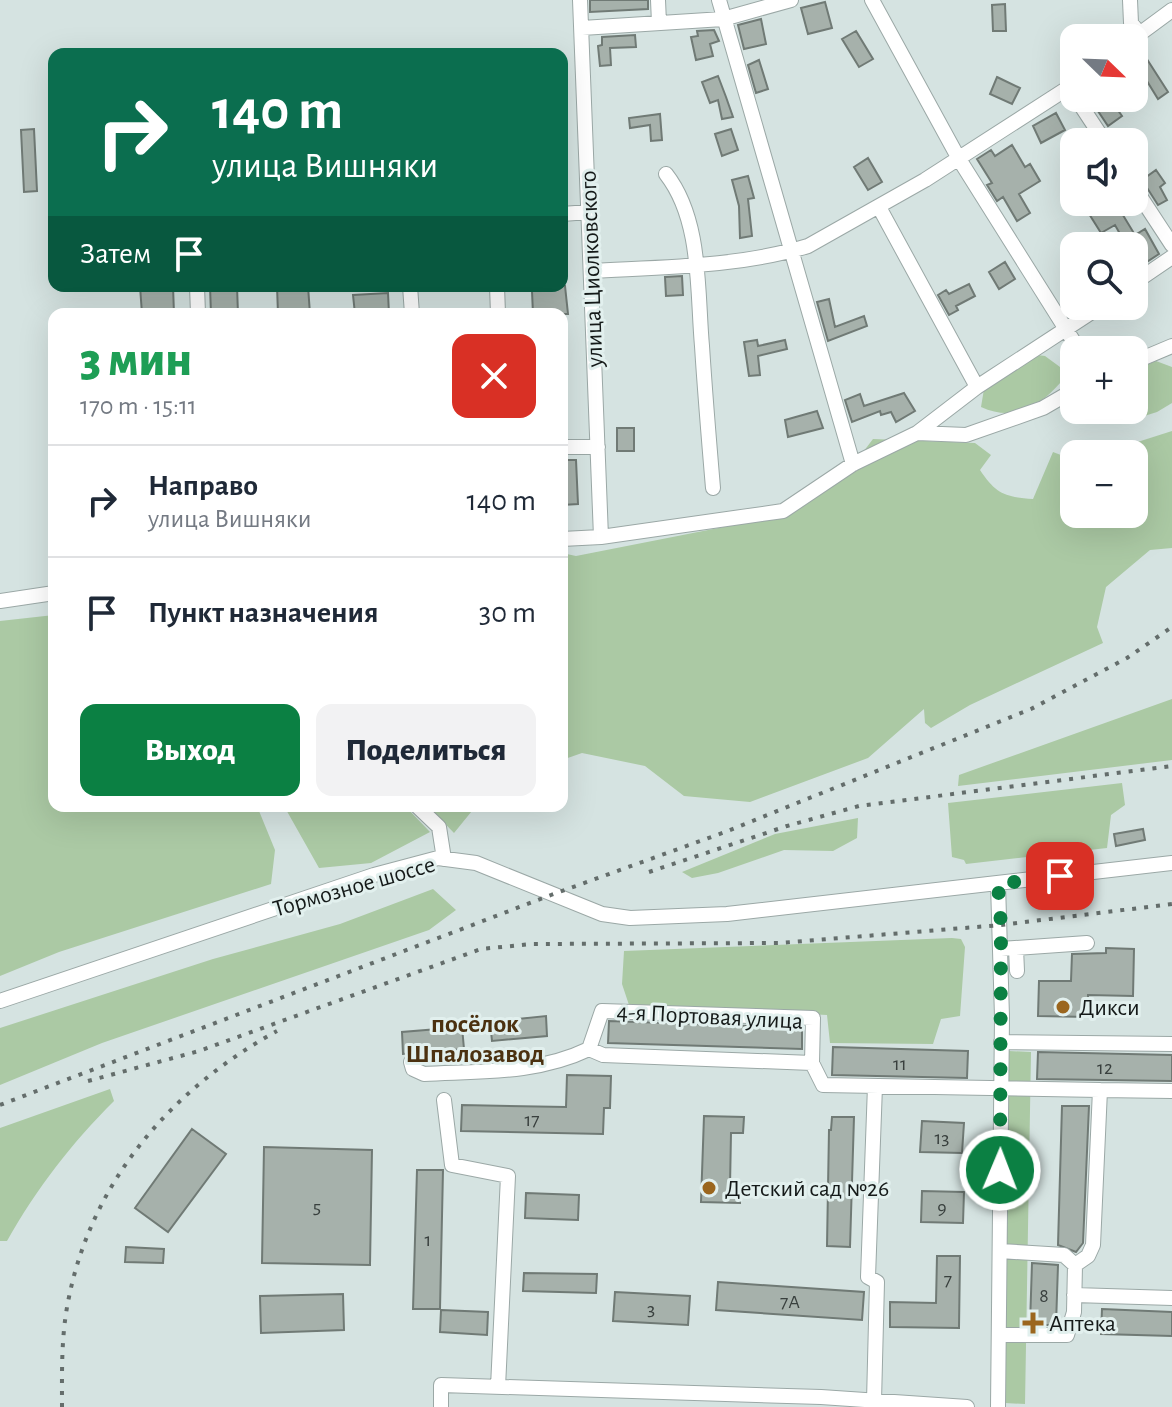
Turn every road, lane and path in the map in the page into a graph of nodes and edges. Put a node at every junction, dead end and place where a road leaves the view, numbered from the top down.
1 (580, 0) edge
2 (658, 0) edge
3 (719, 0) edge
4 (791, 0) edge
5 (872, 0) edge
6 (1130, 0) edge
7 (1172, 10) edge
8 (723, 19) junction
9 (659, 23) junction
10 (1131, 24) edge
11 (582, 28) junction
12 (1148, 28) edge
13 (1060, 99) edge
14 (959, 159) junction
15 (666, 174) dead end
16 (879, 207) junction
17 (1148, 208) edge
18 (589, 212) junction
19 (568, 214) edge
20 (1172, 245) edge
21 (789, 252) junction
22 (1172, 257) edge
23 (695, 265) junction
24 (591, 271) junction
25 (1148, 273) edge
26 (1081, 320) edge
27 (1066, 330) junction
28 (1070, 336) edge
29 (1172, 346) edge
30 (1148, 356) edge
31 (977, 387) junction
32 (1060, 398) edge
33 (917, 433) junction
34 (568, 447) edge
35 (598, 447) junction
36 (853, 464) junction
37 (713, 488) dead end
38 (601, 537) junction
39 (568, 539) edge
40 (48, 594) edge
41 (0, 601) edge
42 (423, 812) edge
43 (444, 859) junction
44 (1172, 863) edge
45 (998, 884) junction
46 (1087, 943) dead end
47 (1009, 948) junction
48 (1017, 971) dead end
49 (0, 1001) edge
50 (1001, 1042) junction
51 (1172, 1044) edge
52 (589, 1049) junction
53 (411, 1062) dead end
54 (812, 1063) junction
55 (875, 1086) junction
56 (1001, 1088) junction
57 (1100, 1090) junction
58 (1172, 1091) edge
59 (444, 1100) dead end
60 (1000, 1251) junction
61 (1075, 1265) junction
62 (1074, 1295) junction
63 (1172, 1298) edge
64 (999, 1335) junction
65 (498, 1387) junction
66 (874, 1401) junction
67 (441, 1407) edge
68 (967, 1407) edge
69 (998, 1407) edge

1 - 11 street, улица Циолковского
2 - 9 street
3 - 8 street
4 - 8 street
5 - 14 street
6 - 10 street
7 - 12 street
8 - 9 street
8 - 21 street
9 - 11 street
11 - 18 street, улица Циолковского
13 - 14 street
14 - 16 street
14 - 27 street
15 - 23 street
16 - 21 street
16 - 31 street
17 - 20 street
18 - 19 street
18 - 24 street, улица Циолковского
21 - 23 street
21 - 36 street
22 - 25 street
23 - 24 street
23 - 37 street
24 - 35 street, улица Циолковского
26 - 27 street
27 - 28 street
27 - 31 street
29 - 30 street
31 - 33 street
32 - 33 street
33 - 36 street
34 - 35 street
35 - 38 street, улица Циолковского
36 - 38 street
38 - 39 street
40 - 41 street
42 - 43 street
43 - 45 street, Тормозное шоссе
43 - 49 street, Тормозное шоссе
44 - 45 street, Тормозное шоссе
45 - 47 street
46 - 47 street
47 - 48 street
47 - 50 street
50 - 51 street
50 - 56 street
52 - 53 street
52 - 54 street
52 - 54 street, 4-я Портовая улица
54 - 55 street, 4-я Портовая улица
55 - 56 street, 4-я Портовая улица
55 - 66 street
56 - 57 street, 4-я Портовая улица
56 - 60 street
57 - 58 street, 4-я Портовая улица
57 - 61 street
59 - 65 street
60 - 61 street
60 - 64 street
61 - 62 street
62 - 63 street
62 - 64 street
64 - 69 street
65 - 66 street
65 - 67 street
66 - 68 street

